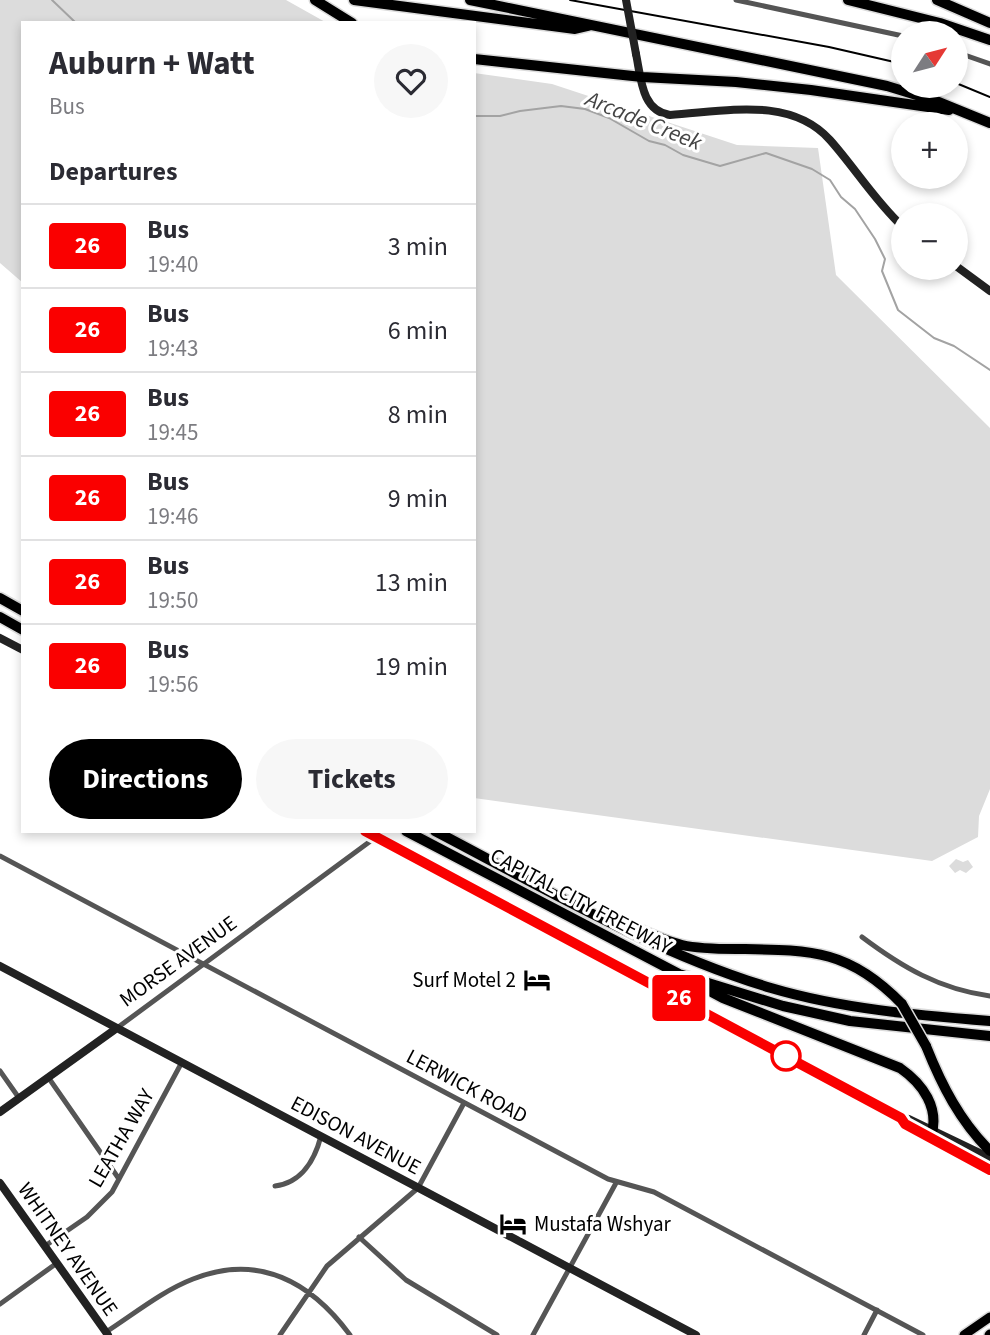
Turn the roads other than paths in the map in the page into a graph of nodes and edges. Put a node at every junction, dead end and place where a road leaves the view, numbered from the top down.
1 (315, 0) edge
2 (354, 0) edge
3 (470, 0) edge
4 (626, 0) edge
5 (736, 0) edge
6 (848, 0) edge
7 (928, 0) edge
8 (937, 0) edge
9 (951, 6) junction
10 (347, 20) edge
11 (990, 23) edge
12 (595, 25) junction
13 (891, 33) edge
14 (990, 40) edge
15 (968, 56) edge
16 (476, 59) edge
17 (990, 64) edge
18 (642, 77) junction
19 (970, 114) junction
20 (990, 123) edge
21 (891, 214) edge
22 (968, 275) edge
23 (990, 291) edge
24 (0, 598) edge
25 (21, 610) edge
26 (2, 618) edge
27 (21, 629) edge
28 (0, 638) edge
29 (21, 649) edge
30 (369, 833) edge
31 (410, 833) edge
32 (439, 833) edge
33 (376, 837) junction
34 (0, 856) edge
35 (564, 898) junction
36 (862, 937) dead end
37 (204, 965) junction
38 (0, 966) edge
39 (679, 974) junction
40 (990, 996) edge
41 (990, 1021) edge
42 (117, 1027) junction
43 (990, 1036) edge
44 (182, 1062) junction
45 (0, 1071) edge
46 (48, 1077) junction
47 (19, 1098) junction
48 (464, 1103) junction
49 (0, 1112) edge
50 (932, 1134) junction
51 (321, 1136) junction
52 (990, 1151) edge
53 (990, 1158) edge
54 (990, 1170) edge
55 (119, 1179) junction
56 (0, 1182) edge
57 (616, 1183) junction
58 (275, 1186) dead end
59 (418, 1188) junction
60 (359, 1237) junction
61 (45, 1246) junction
62 (57, 1263) junction
63 (571, 1269) junction
64 (309, 1291) junction
65 (0, 1304) edge
66 (877, 1310) junction
67 (990, 1317) edge
68 (107, 1334) edge
69 (279, 1335) edge
70 (350, 1335) edge
71 (497, 1335) edge
72 (533, 1335) edge
73 (696, 1335) edge
74 (864, 1335) edge
75 (923, 1335) edge
76 (964, 1335) edge

1 - 10 highway
2 - 12 highway
3 - 12 highway
4 - 18 street, bridge
5 - 13 street
6 - 14 highway
7 - 9 highway
8 - 9 highway
9 - 11 highway
12 - 19 highway
15 - 17 street
16 - 18 highway
18 - 19 highway
18 - 21 street
19 - 20 highway
22 - 23 street
24 - 25 highway
26 - 27 highway
28 - 29 street
30 - 33 street
31 - 39 highway, CAPITAL CITY FREEWAY
32 - 35 highway, CAPITAL CITY FREEWAY
33 - 37 street, MORSE AVENUE
33 - 50 street
34 - 37 street, LERWICK ROAD
35 - 41 highway, CAPITAL CITY FREEWAY
35 - 52 highway, bridge
36 - 40 street
37 - 42 street, MORSE AVENUE
37 - 48 street, LERWICK ROAD
38 - 42 street, EDISON AVENUE
39 - 43 highway, CAPITAL CITY FREEWAY
39 - 50 highway
42 - 44 street, EDISON AVENUE
42 - 46 street, MORSE AVENUE
44 - 51 street, EDISON AVENUE
44 - 55 street, LEATHA WAY
45 - 47 street
46 - 47 street, MORSE AVENUE
46 - 55 street
47 - 49 street, MORSE AVENUE
48 - 57 street, LERWICK ROAD
48 - 59 street
50 - 53 street
50 - 54 street
51 - 58 street
51 - 59 street, EDISON AVENUE
55 - 61 street, LEATHA WAY
56 - 61 street, WHITNEY AVENUE
57 - 63 street
57 - 66 street, LERWICK ROAD
59 - 60 street
59 - 63 street, EDISON AVENUE
60 - 64 street
60 - 71 street
61 - 62 street, WHITNEY AVENUE
62 - 65 street
62 - 68 street, WHITNEY AVENUE
63 - 72 street
63 - 73 street, EDISON AVENUE
64 - 68 street
64 - 69 street
64 - 70 street
66 - 74 street
66 - 75 street, LERWICK ROAD
67 - 76 main road

